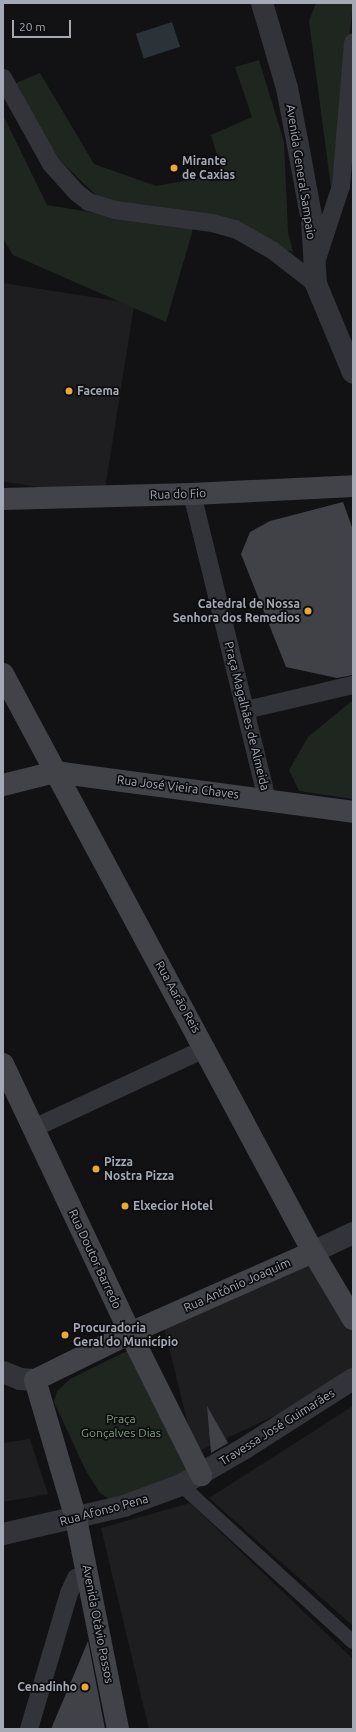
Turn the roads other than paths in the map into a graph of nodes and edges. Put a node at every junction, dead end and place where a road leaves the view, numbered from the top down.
1 (256, 3) edge
2 (262, 3) edge
3 (271, 38) junction
4 (353, 42) edge
5 (3, 78) edge
6 (314, 276) junction
7 (353, 373) edge
8 (353, 486) edge
9 (192, 494) junction
10 (3, 499) edge
11 (3, 674) edge
12 (353, 685) edge
13 (246, 710) junction
14 (55, 772) junction
15 (3, 784) edge
16 (267, 798) junction
17 (353, 812) edge
18 (206, 1048) junction
19 (4, 1066) edge
20 (34, 1128) junction
21 (353, 1233) edge
22 (313, 1252) junction
23 (353, 1319) edge
24 (130, 1333) junction
25 (3, 1372) edge
26 (353, 1379) edge
27 (35, 1380) junction
28 (200, 1474) junction
29 (181, 1485) junction
30 (76, 1519) junction
31 (3, 1534) edge
32 (88, 1573) junction
33 (353, 1642) edge
34 (29, 1729) edge
35 (118, 1729) edge

1 - 3 street, Avenida General Sampaio
2 - 3 street, Avenida General Sampaio
3 - 6 street, Avenida General Sampaio
4 - 6 street
5 - 6 street
6 - 7 street, Avenida General Sampaio
8 - 9 main road, Rua do Fio
9 - 10 main road, Rua do Fio
9 - 13 street, Praça Magalhães de Almeida
11 - 14 main road, Rua Aarão Reis
12 - 13 street
13 - 16 street, Praça Magalhães de Almeida
14 - 15 main road, Rua José Vieira Chaves
14 - 16 main road, Rua José Vieira Chaves
14 - 18 main road, Rua Aarão Reis
16 - 17 main road, Rua José Vieira Chaves
18 - 20 street
18 - 22 main road, Rua Aarão Reis
19 - 20 main road, Rua Doutor Barredo
20 - 24 main road, Rua Doutor Barredo
21 - 22 street, Rua Antônio Joaquim
22 - 23 main road, Rua Aarão Reis
22 - 24 main road, Rua Antônio Joaquim
24 - 27 main road, Rua Antônio Joaquim
24 - 28 main road, Rua Doutor Barredo
25 - 27 street
26 - 28 street, Travessa José Guimarães
27 - 30 main road, Avenida Otávio Passos
28 - 29 street, Rua Afonso Pena
29 - 30 street, Rua Afonso Pena
29 - 33 street
30 - 31 street, Rua Afonso Pena
30 - 32 main road, Avenida Otávio Passos
32 - 34 street
32 - 35 main road, Avenida Otávio Passos

